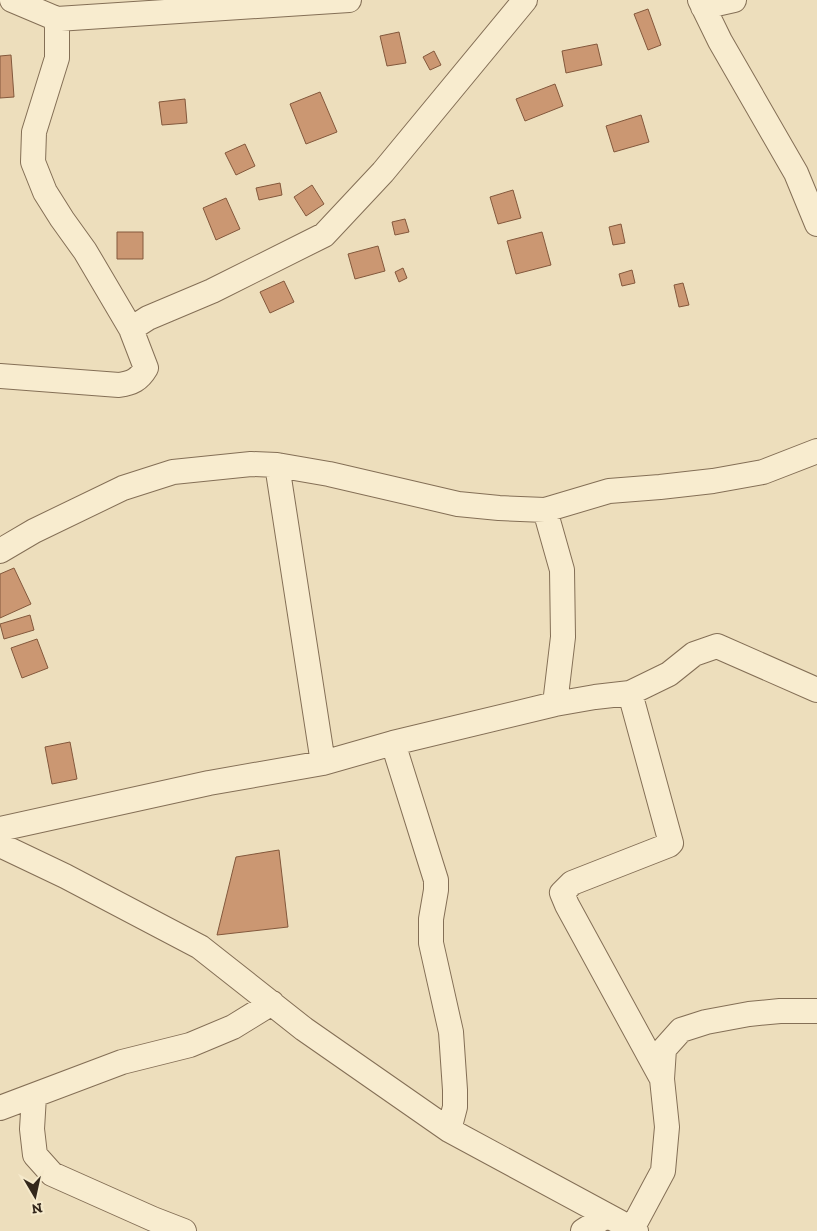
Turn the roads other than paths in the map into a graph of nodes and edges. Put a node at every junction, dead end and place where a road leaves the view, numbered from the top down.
1 (12, 0) edge
2 (349, 0) edge
3 (525, 0) edge
4 (734, 0) edge
5 (317, 1) edge
6 (701, 4) edge
7 (57, 19) junction
8 (817, 224) edge
9 (131, 329) junction
10 (0, 376) edge
11 (817, 451) edge
12 (277, 465) junction
13 (545, 510) junction
14 (0, 551) edge
15 (817, 690) edge
16 (630, 693) junction
17 (555, 704) junction
18 (392, 743) junction
19 (323, 764) junction
20 (0, 829) edge
21 (0, 845) edge
22 (272, 1003) junction
23 (817, 1011) edge
24 (662, 1079) junction
25 (34, 1096) junction
26 (0, 1108) edge
27 (449, 1130) junction
28 (606, 1216) junction
29 (634, 1230) edge
30 (184, 1231) edge
31 (583, 1231) edge

1 - 7 street
2 - 5 street
3 - 9 street
4 - 6 street
5 - 7 street
6 - 8 street
7 - 9 street
9 - 10 street
11 - 13 street
12 - 13 street
12 - 14 street
12 - 19 street
13 - 17 street
15 - 16 street
16 - 17 street
16 - 24 street
17 - 18 street
18 - 19 street
18 - 27 street
19 - 20 street
21 - 22 street
22 - 25 street
22 - 27 street
23 - 24 street
24 - 29 street
25 - 26 street
25 - 30 street
27 - 28 street
28 - 29 street
28 - 31 street

